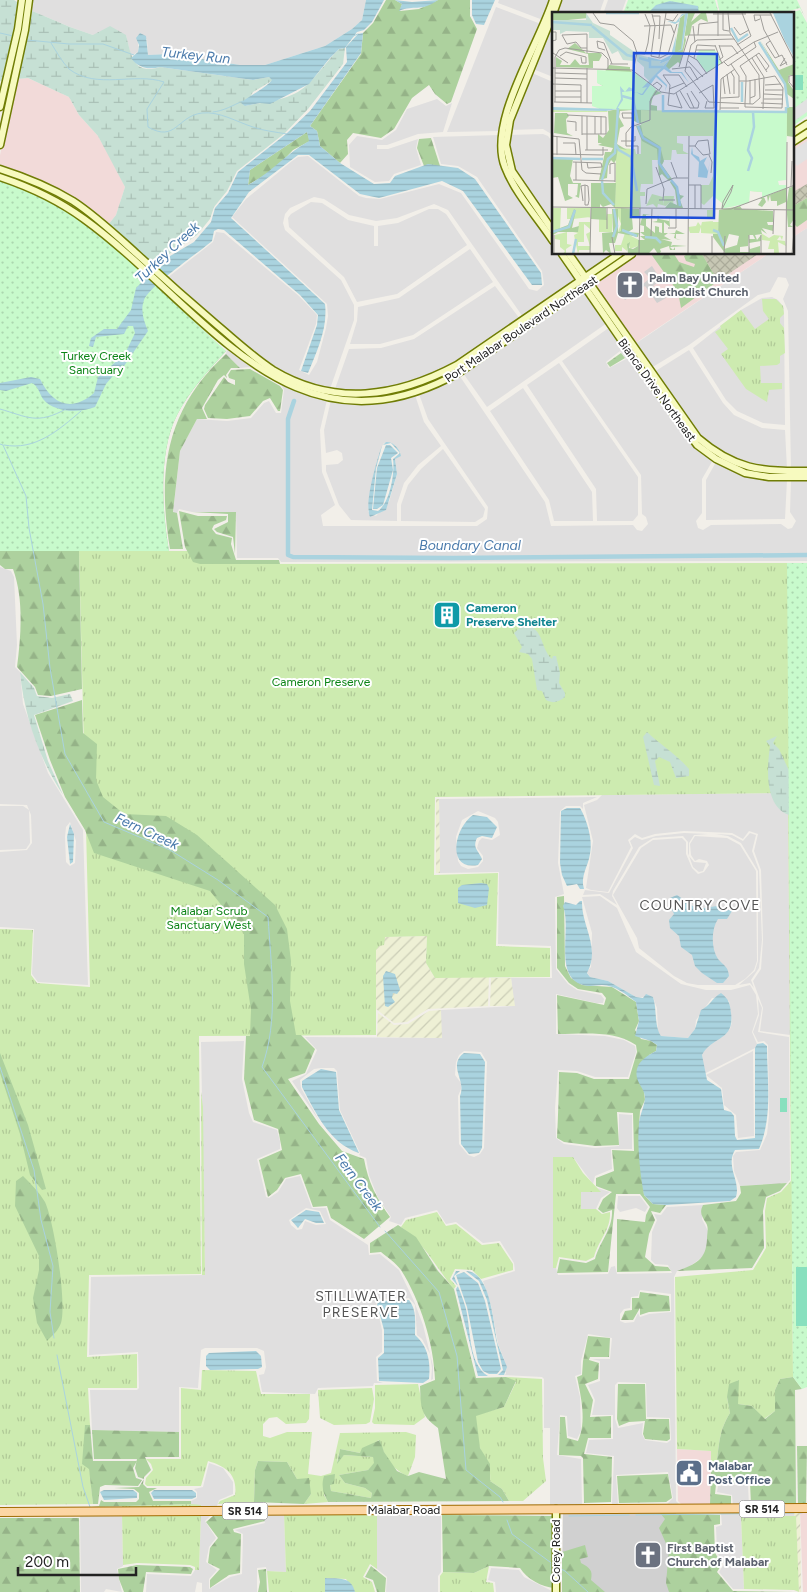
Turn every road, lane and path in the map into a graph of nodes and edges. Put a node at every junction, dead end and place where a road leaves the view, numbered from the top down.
1 (22, 0) edge
2 (29, 0) edge
3 (553, 0) edge
4 (558, 0) edge
5 (554, 12) edge
6 (552, 16) edge
7 (0, 107) edge
8 (807, 126) edge
9 (799, 134) edge
10 (0, 145) edge
11 (0, 169) edge
12 (0, 176) edge
13 (552, 230) edge
14 (552, 240) edge
15 (563, 255) edge
16 (570, 255) edge
17 (617, 255) edge
18 (631, 255) edge
19 (139, 261) junction
20 (582, 278) junction
21 (588, 285) junction
22 (169, 287) junction
23 (807, 471) edge
24 (807, 477) edge
25 (807, 1508) edge
26 (556, 1510) junction
27 (0, 1512) edge
28 (556, 1592) edge

1 - 7 street
2 - 10 street
3 - 14 street
4 - 5 street
6 - 13 street
8 - 9 street
11 - 19 street, Port Malabar Boulevard Northeast
12 - 19 street, Port Malabar Boulevard Northeast
15 - 20 street
16 - 20 street
17 - 20 street, Port Malabar Boulevard Northeast
18 - 21 street, Port Malabar Boulevard Northeast
19 - 22 street, Port Malabar Boulevard Northeast
20 - 21 street
20 - 22 street, Port Malabar Boulevard Northeast
21 - 22 street, Port Malabar Boulevard Northeast
21 - 23 street, Bianca Drive Northeast
21 - 24 street, Bianca Drive Northeast
25 - 26 main road, Malabar Road / SR 514
26 - 27 main road, Malabar Road / SR 514
26 - 28 street, Corey Road

